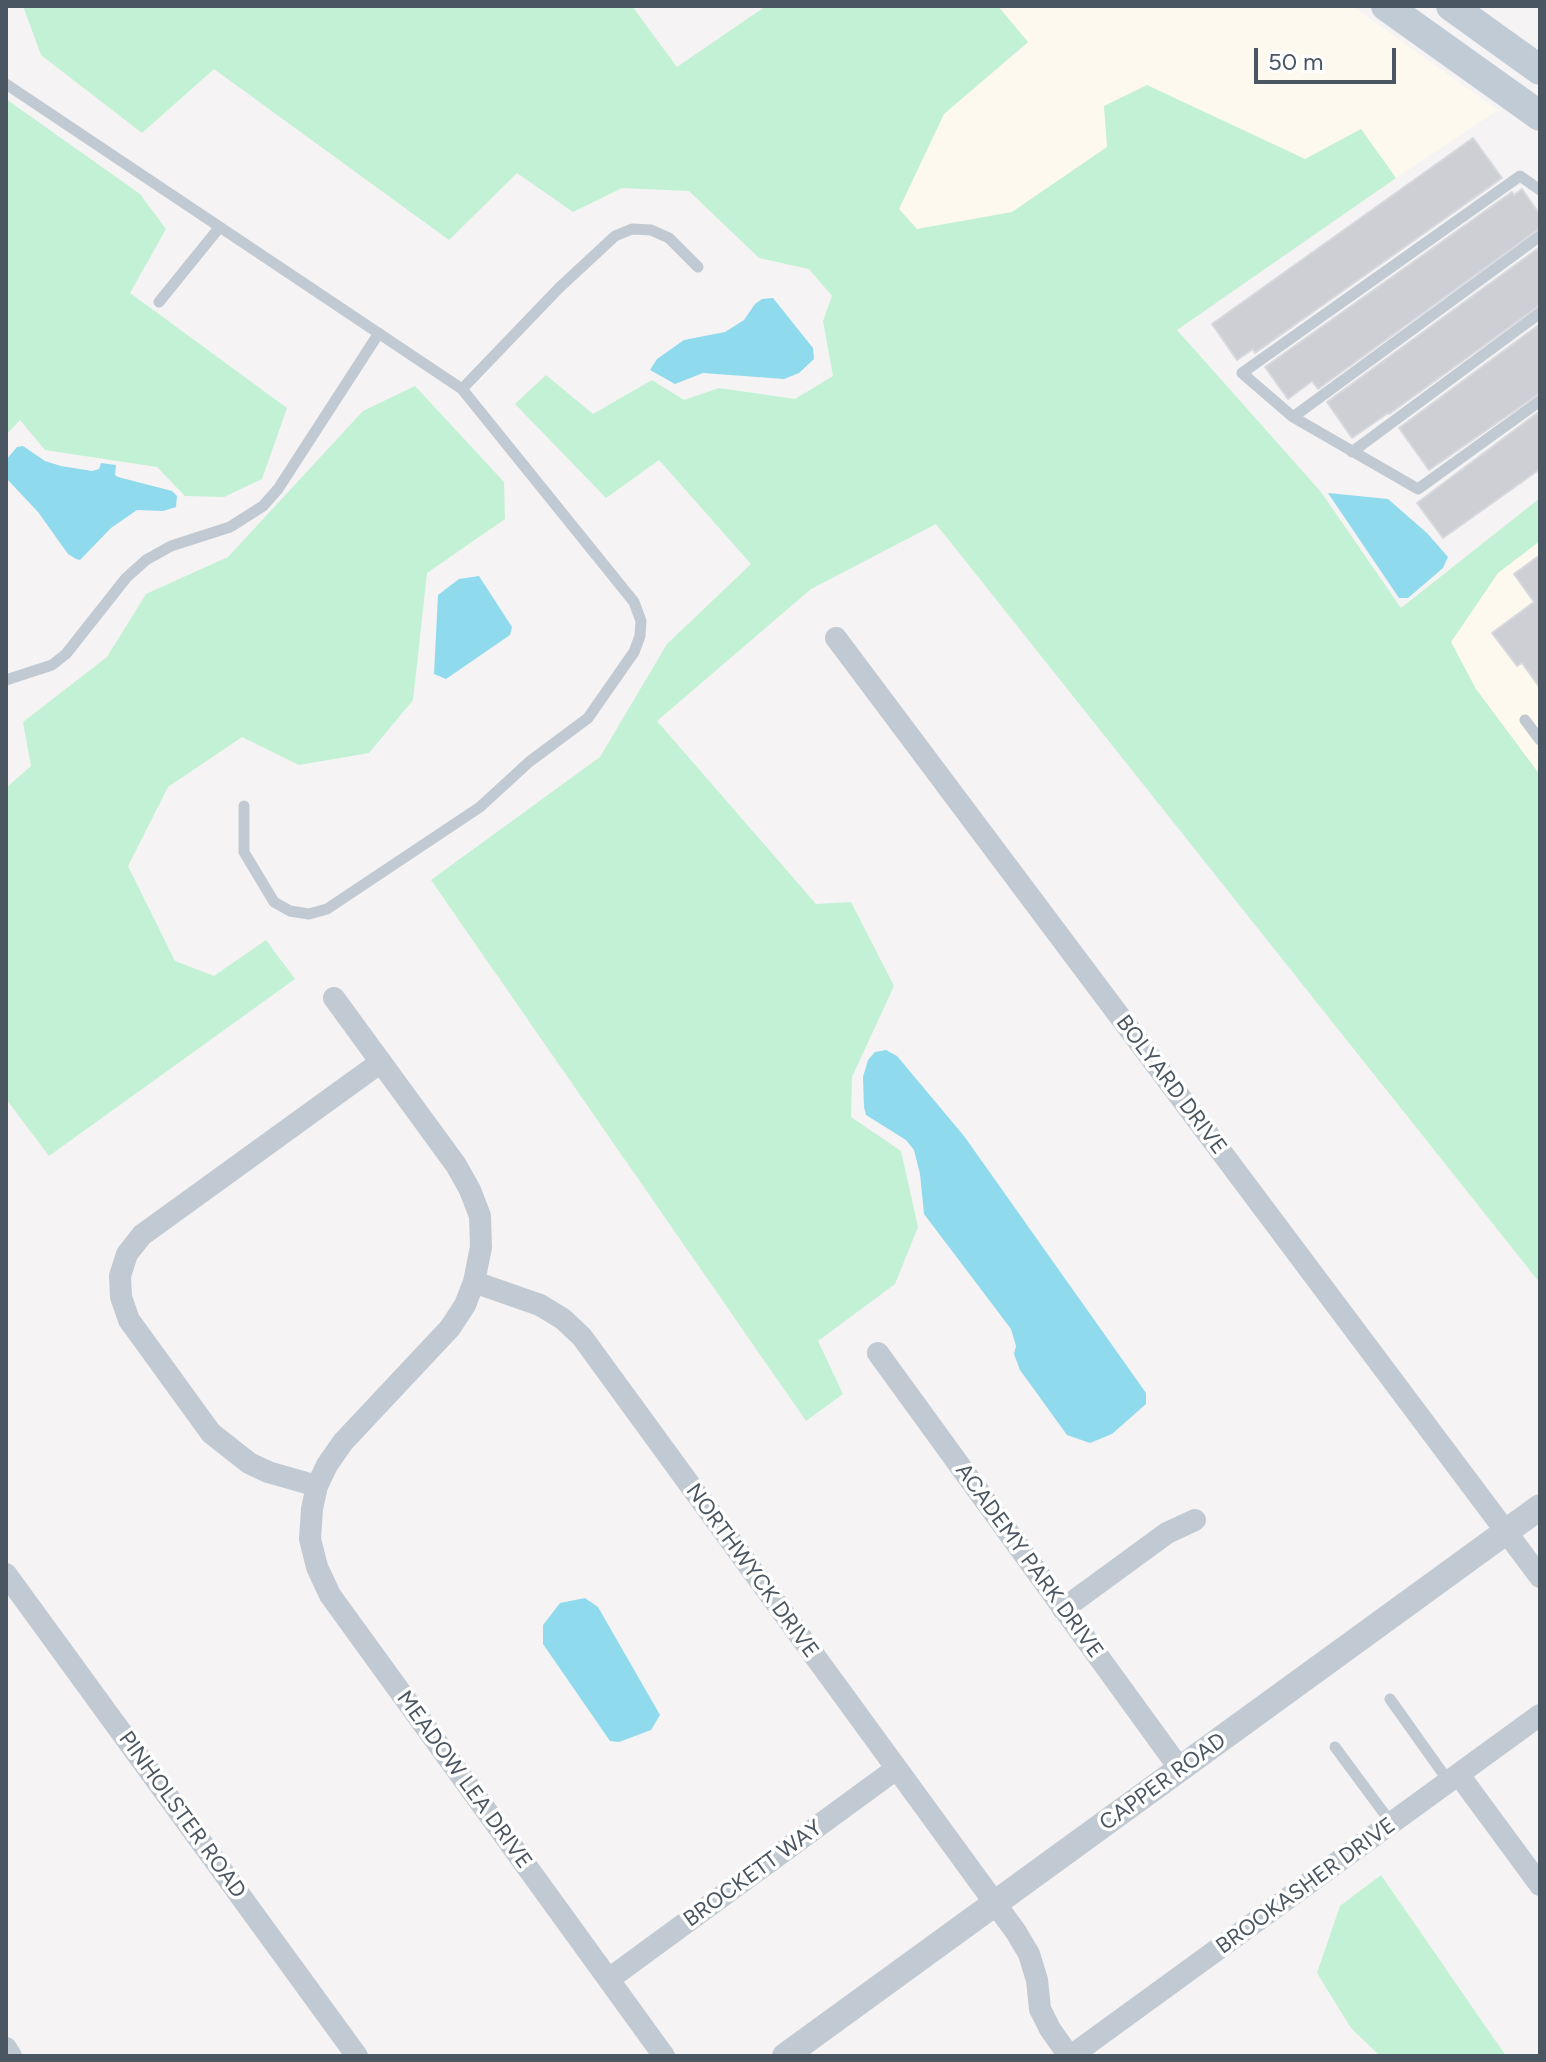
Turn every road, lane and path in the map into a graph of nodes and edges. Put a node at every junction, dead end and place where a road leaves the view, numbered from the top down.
1 (1386, 6) edge
2 (1451, 6) edge
3 (1540, 70) edge
4 (6, 84) edge
5 (1540, 116) edge
6 (1540, 190) edge
7 (219, 228) junction
8 (1540, 236) edge
9 (698, 267) dead end
10 (159, 302) dead end
11 (1540, 313) edge
12 (379, 333) junction
13 (462, 389) junction
14 (1540, 401) edge
15 (1293, 417) junction
16 (1352, 452) junction
17 (836, 638) dead end
18 (6, 680) edge
19 (1525, 720) dead end
20 (1540, 740) edge
21 (244, 806) dead end
22 (334, 998) dead end
23 (381, 1062) junction
24 (474, 1282) junction
25 (878, 1353) dead end
26 (317, 1486) junction
27 (1540, 1507) edge
28 (1195, 1520) dead end
29 (1506, 1532) junction
30 (6, 1574) edge
31 (1540, 1577) edge
32 (1063, 1609) junction
33 (1390, 1699) dead end
34 (1540, 1715) edge
35 (1335, 1747) dead end
36 (896, 1769) junction
37 (1180, 1769) junction
38 (1455, 1778) junction
39 (1392, 1824) junction
40 (1540, 1885) edge
41 (994, 1905) junction
42 (609, 1979) junction
43 (6, 2048) edge
44 (11, 2056) edge
45 (357, 2056) edge
46 (664, 2056) edge
47 (785, 2056) edge
48 (1070, 2056) edge

1 - 5 main road
2 - 3 main road
4 - 7 lane
6 - 15 lane
7 - 10 lane
7 - 12 lane
8 - 15 lane
9 - 13 lane
11 - 16 lane
12 - 13 lane
12 - 18 lane
13 - 21 lane
14 - 16 lane
15 - 16 lane
17 - 29 street, BOLYARD DRIVE
19 - 20 lane
22 - 23 street
23 - 24 street
23 - 26 street
24 - 26 street
24 - 36 street, NORTHWYCK DRIVE
25 - 32 street, ACADEMY PARK DRIVE
26 - 42 street, MEADOW LEA DRIVE
27 - 29 street, CAPPER ROAD
28 - 32 street
29 - 31 street, BOLYARD DRIVE
29 - 37 street, CAPPER ROAD
30 - 45 street, PINHOLSTER ROAD
32 - 37 street, ACADEMY PARK DRIVE
33 - 38 lane
34 - 38 street, BROOKASHER DRIVE
35 - 39 lane
36 - 41 street, NORTHWYCK DRIVE
36 - 42 street, BROCKETT WAY
37 - 41 street, CAPPER ROAD
38 - 39 street, BROOKASHER DRIVE
38 - 40 street
39 - 48 street, BROOKASHER DRIVE
41 - 47 street, CAPPER ROAD
41 - 48 street, NORTHWYCK DRIVE
42 - 46 street, MEADOW LEA DRIVE
43 - 44 street

